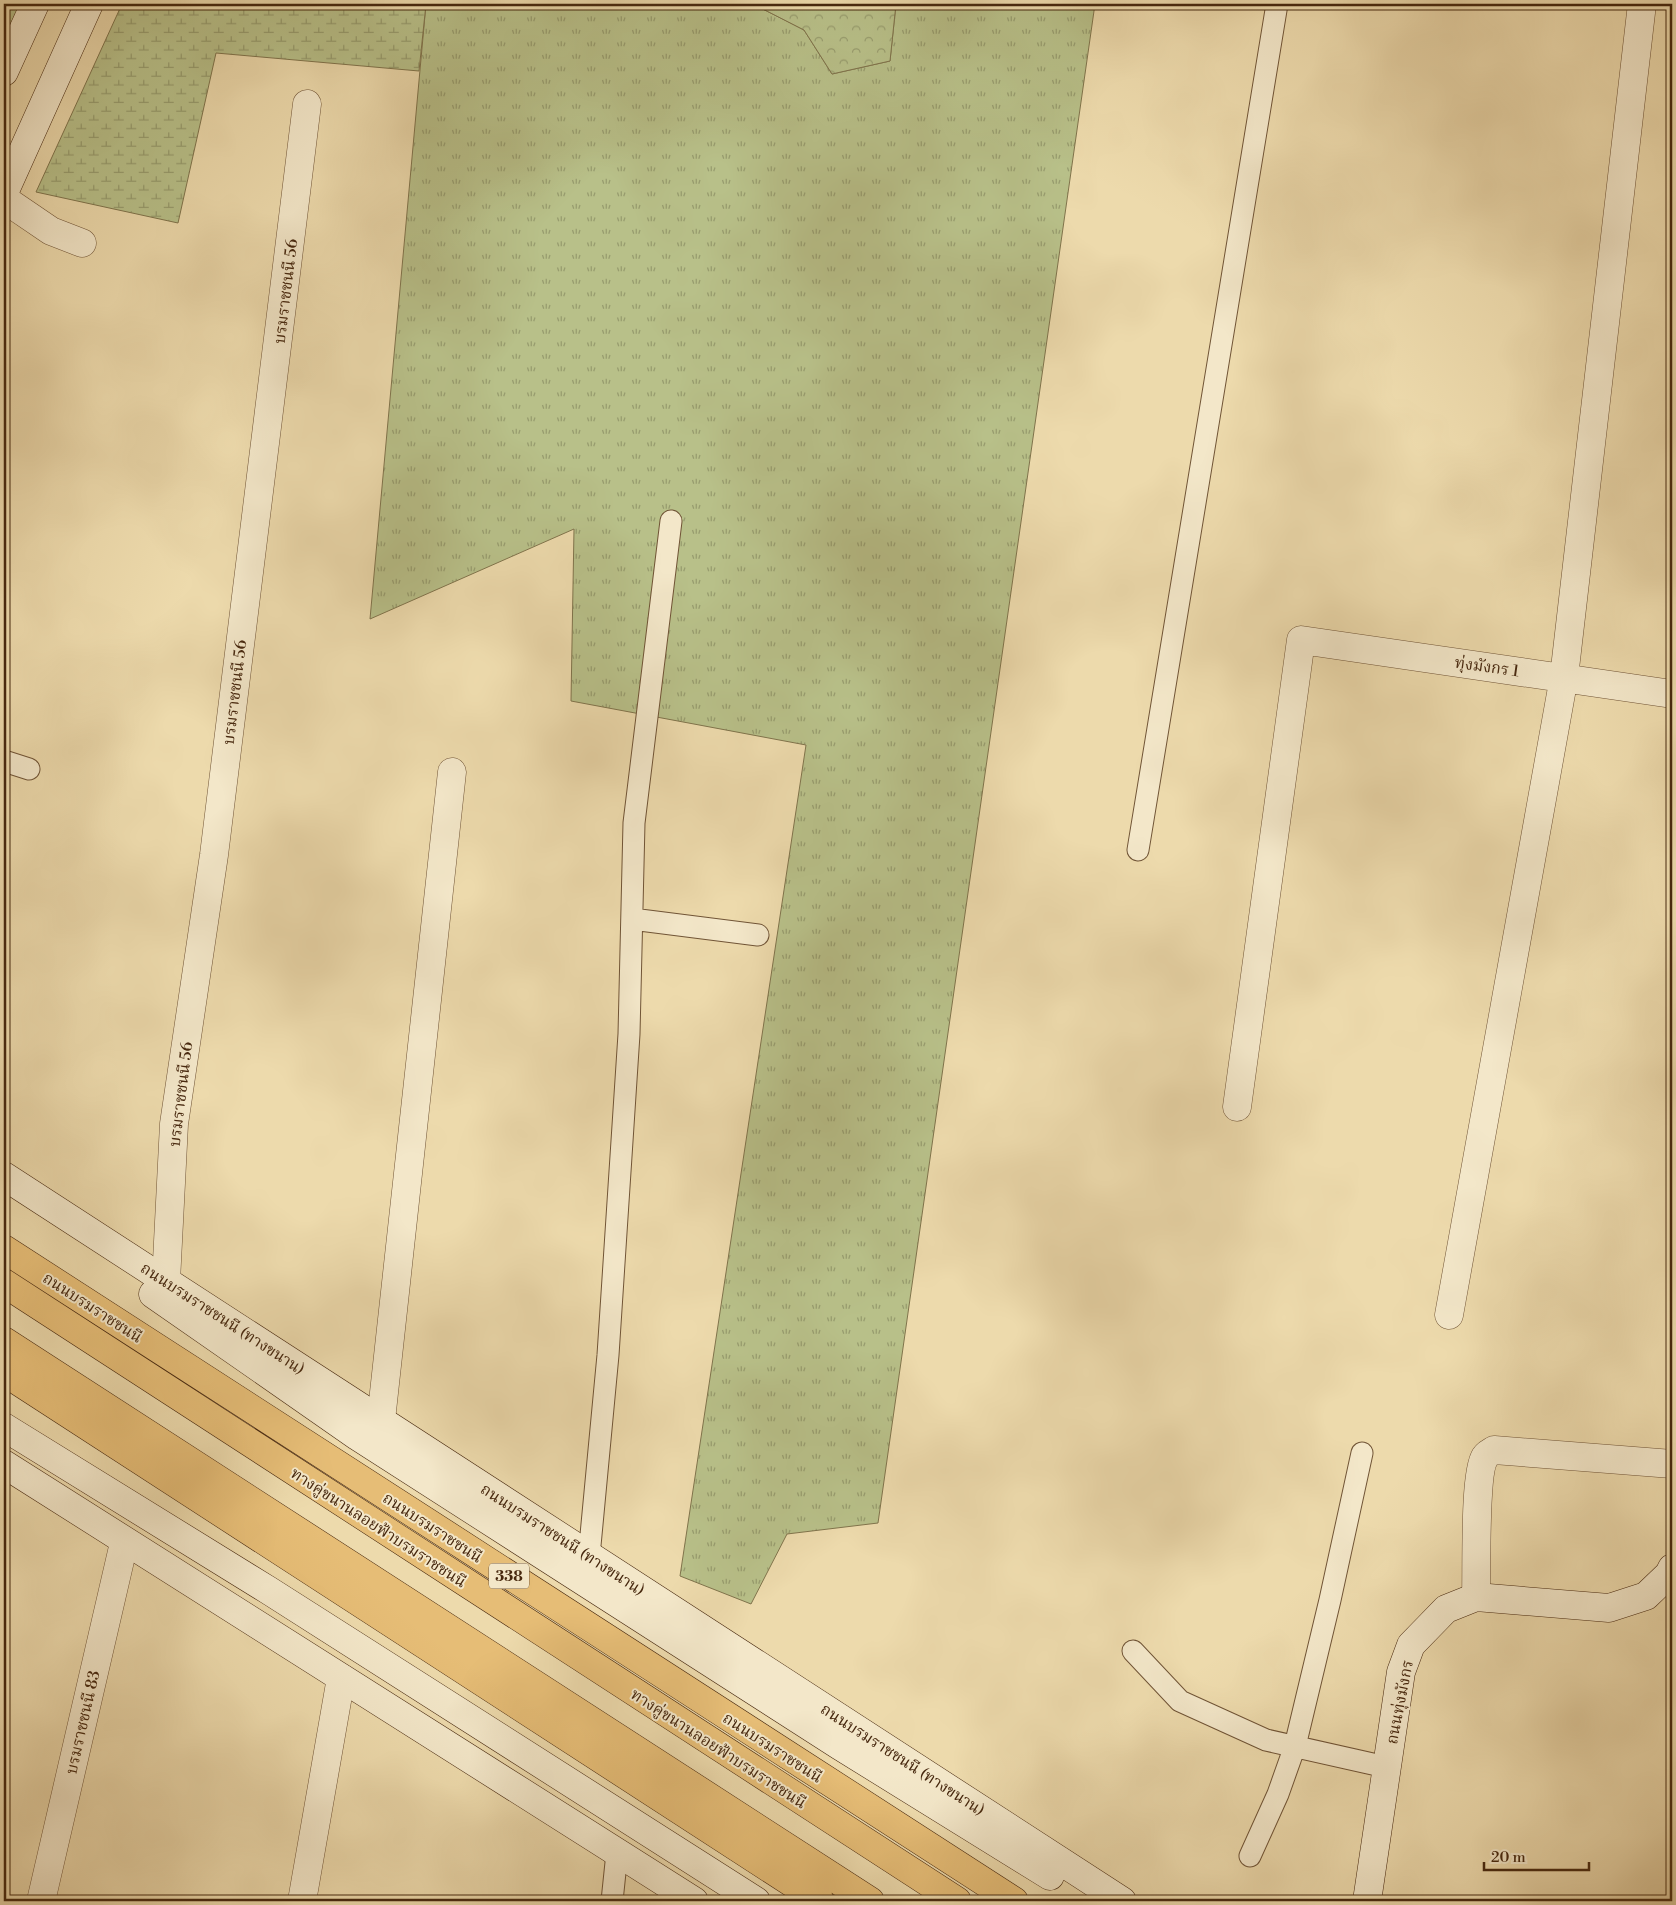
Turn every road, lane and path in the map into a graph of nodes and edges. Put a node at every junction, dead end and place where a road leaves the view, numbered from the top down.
1 (35, 4) edge
2 (89, 4) edge
3 (1276, 4) edge
4 (1642, 4) edge
5 (4, 72) edge
6 (307, 104) dead end
7 (4, 193) edge
8 (4, 199) edge
9 (82, 243) dead end
10 (671, 521) dead end
11 (1564, 677) junction
12 (1672, 694) edge
13 (4, 761) edge
14 (29, 769) dead end
15 (452, 772) dead end
16 (1138, 850) dead end
17 (632, 919) junction
18 (758, 935) dead end
19 (1237, 1106) dead end
20 (4, 1176) edge
21 (4, 1195) edge
22 (4, 1248) edge
23 (166, 1281) junction
24 (4, 1283) edge
25 (1449, 1315) dead end
26 (4, 1341) edge
27 (4, 1372) edge
28 (381, 1420) junction
29 (4, 1427) edge
30 (1362, 1453) dead end
31 (4, 1464) edge
32 (1672, 1464) edge
33 (124, 1543) junction
34 (589, 1556) junction
35 (1672, 1568) edge
36 (1476, 1597) junction
37 (1132, 1651) dead end
38 (341, 1678) junction
39 (1294, 1746) junction
40 (1386, 1767) junction
41 (617, 1852) junction
42 (1250, 1856) dead end
43 (752, 1899) edge
44 (41, 1901) edge
45 (302, 1901) edge
46 (612, 1901) edge
47 (694, 1901) edge
48 (820, 1901) edge
49 (870, 1901) edge
50 (956, 1901) edge
51 (1014, 1901) edge
52 (1095, 1901) edge
53 (1122, 1901) edge
54 (1367, 1901) edge

1 - 5 street
2 - 7 street
3 - 16 lane
4 - 11 street
6 - 23 street, บรมราชชนนี 56
8 - 9 street
10 - 17 lane
11 - 12 street, ทุ่งมังกร 1
11 - 19 street, ทุ่งมังกร 1
11 - 25 street
13 - 14 lane
15 - 28 street
17 - 18 lane
17 - 34 lane
20 - 23 street, ถนนบรมราชชนนี (ทางขนาน)
21 - 52 street
22 - 51 main road, ถนนบรมราชชนนี / 338
23 - 28 street, ถนนบรมราชชนนี (ทางขนาน)
24 - 50 main road, ทางคู่ขนานลอยฟ้าบรมราชชนนี / 338
26 - 49 main road
27 - 48 main road
28 - 34 street, ถนนบรมราชชนนี (ทางขนาน)
29 - 43 street
30 - 39 lane
31 - 33 street
32 - 36 street
33 - 38 street
33 - 44 street, บรมราชชนนี 83
34 - 53 street, ถนนบรมราชชนนี (ทางขนาน)
35 - 36 street, ถนนทุ่งมังกร
36 - 40 street, ถนนทุ่งมังกร
37 - 39 lane
38 - 41 street
38 - 45 street
39 - 40 lane
39 - 42 lane
40 - 54 street, ถนนทุ่งมังกร
41 - 46 lane
41 - 47 street

